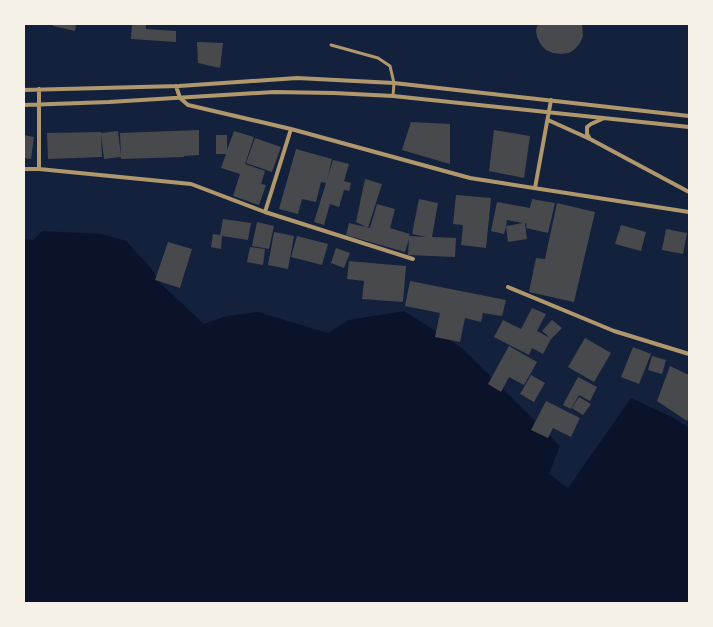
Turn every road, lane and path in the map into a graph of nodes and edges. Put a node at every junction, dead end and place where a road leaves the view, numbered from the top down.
1 (331, 45) dead end
2 (394, 83) junction
3 (176, 86) junction
4 (39, 89) junction
5 (24, 90) edge
6 (393, 96) junction
7 (180, 98) junction
8 (551, 100) junction
9 (39, 104) junction
10 (24, 105) edge
11 (549, 113) junction
12 (689, 116) edge
13 (606, 119) junction
14 (548, 120) junction
15 (689, 127) edge
16 (291, 128) junction
17 (590, 139) junction
18 (24, 169) edge
19 (39, 169) junction
20 (535, 188) junction
21 (689, 192) edge
22 (264, 212) junction
23 (689, 212) edge
24 (414, 259) dead end
25 (508, 287) dead end
26 (689, 354) edge

1 - 2 lane
2 - 3 street
2 - 6 lane
2 - 8 street
3 - 4 street
3 - 7 street
4 - 5 street
4 - 9 street
6 - 7 street
6 - 11 street
7 - 9 street
7 - 16 street
8 - 11 street
8 - 12 street
9 - 10 street
9 - 19 street
11 - 13 street
11 - 14 street
13 - 15 street
13 - 17 street
14 - 17 street
14 - 20 street
16 - 20 street
16 - 22 street
17 - 21 street
18 - 19 street
19 - 22 street
20 - 23 street
22 - 24 street
25 - 26 street

